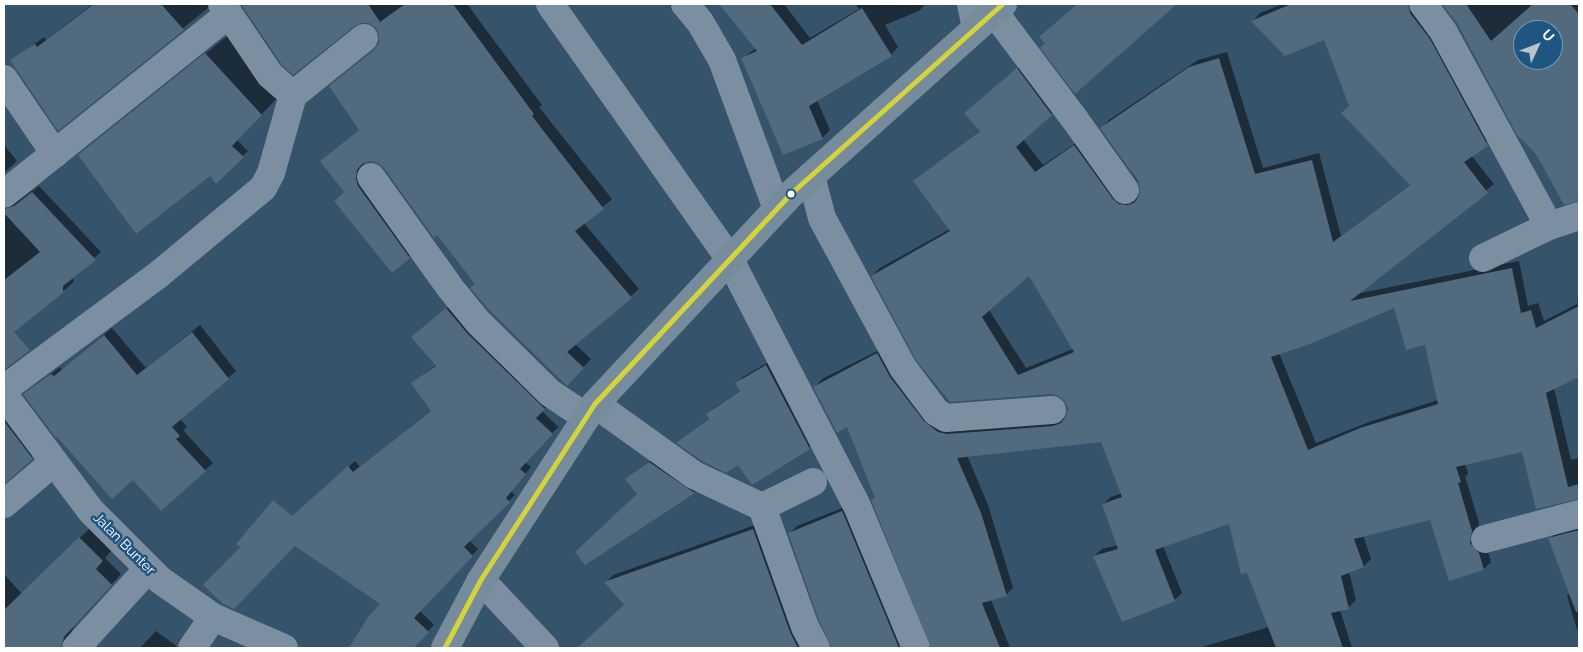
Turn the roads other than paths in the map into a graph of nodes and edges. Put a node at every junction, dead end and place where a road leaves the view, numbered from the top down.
1 (550, 4) edge
2 (685, 4) edge
3 (1423, 4) edge
4 (226, 9) edge
5 (986, 12) edge
6 (364, 38) dead end
7 (4, 79) edge
8 (293, 95) junction
9 (55, 154) junction
10 (811, 176) junction
11 (371, 177) dead end
12 (1125, 190) dead end
13 (4, 194) edge
14 (777, 208) junction
15 (1579, 216) edge
16 (1549, 226) junction
17 (729, 258) junction
18 (1483, 258) dead end
19 (4, 389) edge
20 (4, 395) edge
21 (1052, 410) dead end
22 (590, 411) junction
23 (54, 462) junction
24 (813, 482) dead end
25 (4, 504) edge
26 (762, 507) junction
27 (1579, 514) edge
28 (1486, 539) dead end
29 (148, 569) junction
30 (481, 580) junction
31 (213, 617) junction
32 (76, 648) edge
33 (192, 648) edge
34 (284, 648) edge
35 (444, 648) edge
36 (545, 648) edge
37 (816, 648) edge
38 (916, 648) edge

1 - 17 street
2 - 14 street
3 - 16 street
4 - 8 street
4 - 9 street
5 - 10 main road
5 - 12 street
6 - 8 street
7 - 9 street
8 - 19 street
9 - 13 street
10 - 14 main road
10 - 21 street
11 - 22 street
14 - 17 main road
15 - 16 street
16 - 18 street
17 - 22 main road
17 - 38 street
20 - 23 street, Jalan Bunter
22 - 26 street
22 - 30 main road
23 - 25 street
23 - 29 street, Jalan Bunter
24 - 26 street
26 - 37 street
27 - 28 street
29 - 31 street, Jalan Bunter
29 - 32 street
30 - 35 main road
30 - 36 street
31 - 33 street
31 - 34 street, Jalan Bunter

